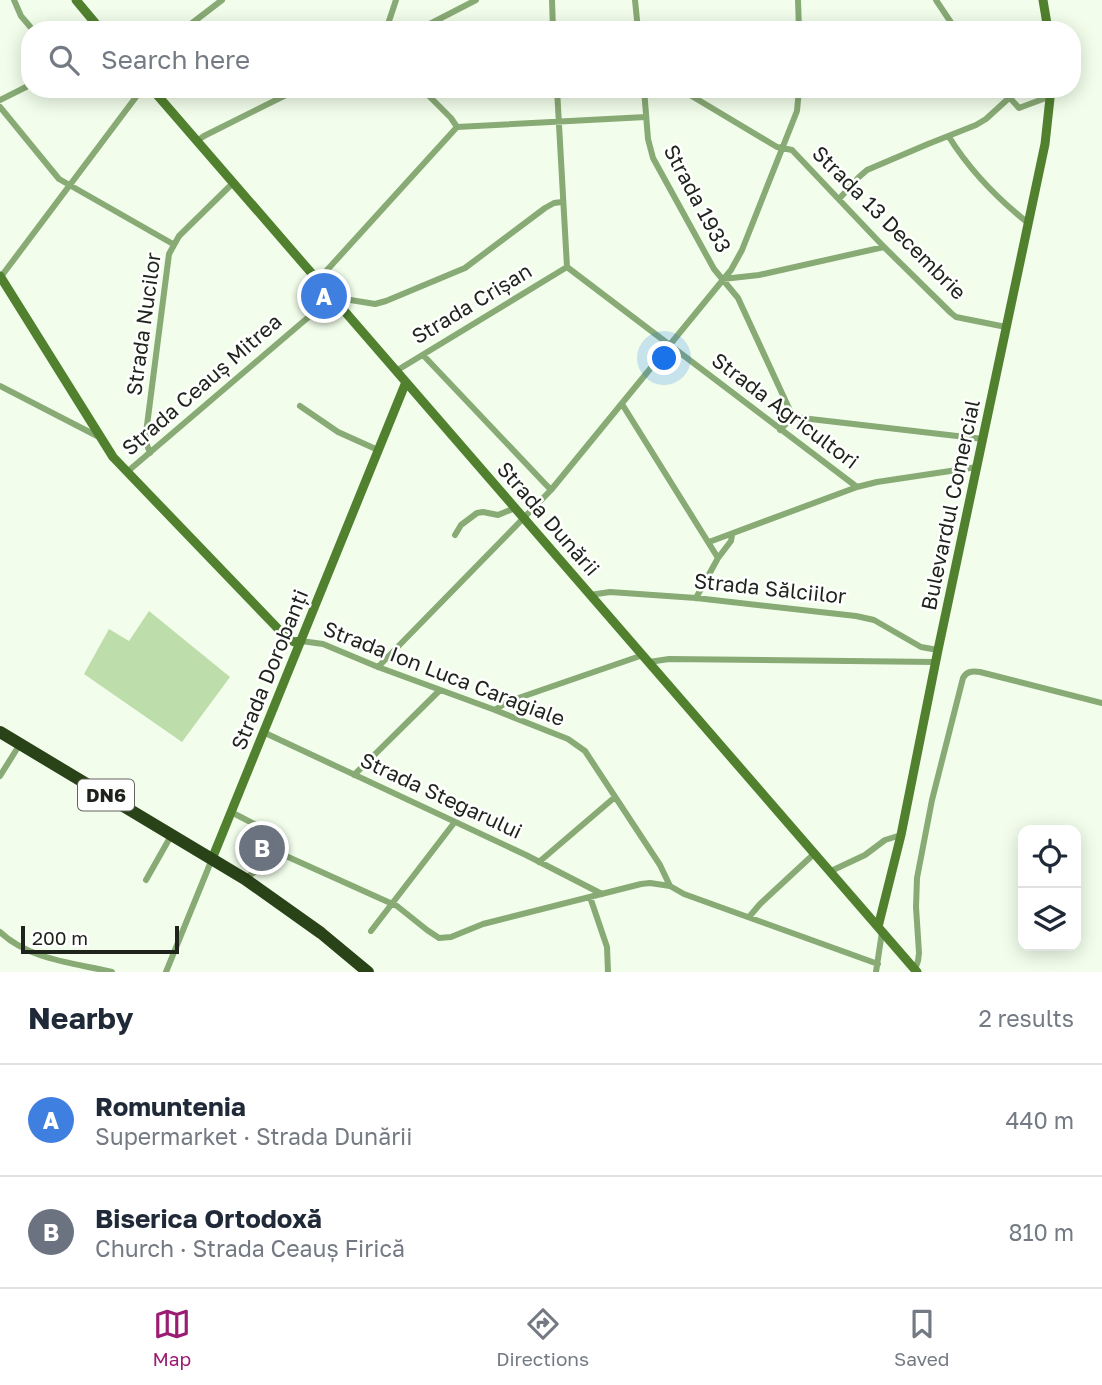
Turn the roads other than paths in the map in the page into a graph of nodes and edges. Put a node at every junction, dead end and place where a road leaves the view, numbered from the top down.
1 (14, 0) edge
2 (76, 0) edge
3 (222, 0) edge
4 (396, 0) edge
5 (476, 0) edge
6 (552, 0) edge
7 (635, 0) edge
8 (798, 0) edge
9 (936, 0) edge
10 (1043, 0) edge
11 (26, 21) edge
12 (94, 21) edge
13 (195, 21) edge
14 (389, 21) edge
15 (435, 21) edge
16 (553, 21) edge
17 (637, 21) edge
18 (799, 21) edge
19 (950, 21) edge
20 (1046, 21) edge
21 (21, 90) edge
22 (135, 98) edge
23 (160, 98) edge
24 (281, 98) edge
25 (431, 98) edge
26 (558, 98) edge
27 (645, 98) edge
28 (695, 98) edge
29 (799, 98) edge
30 (1009, 98) joint
31 (1039, 98) edge
32 (1050, 98) edge
33 (0, 100) edge
34 (0, 107) edge
35 (646, 117) junction
36 (559, 122) junction
37 (457, 127) junction
38 (949, 136) junction
39 (197, 141) junction
40 (782, 148) junction
41 (233, 183) junction
42 (69, 186) junction
43 (839, 199) junction
44 (562, 202) junction
45 (1028, 223) junction
46 (173, 244) junction
47 (884, 247) junction
48 (567, 267) junction
49 (0, 277) edge
50 (723, 279) junction
51 (318, 280) junction
52 (332, 297) junction
53 (1006, 327) junction
54 (670, 346) junction
55 (423, 355) junction
56 (397, 371) junction
57 (406, 382) junction
58 (0, 386) edge
59 (622, 404) junction
60 (300, 406) dead end
61 (793, 416) junction
62 (780, 430) junction
63 (102, 439) junction
64 (982, 439) junction
65 (378, 450) junction
66 (150, 453) junction
67 (976, 467) junction
68 (127, 472) junction
69 (857, 487) junction
70 (551, 490) junction
71 (515, 508) junction
72 (524, 519) junction
73 (456, 534) dead end
74 (732, 534) junction
75 (709, 542) junction
76 (718, 558) junction
77 (590, 595) junction
78 (696, 598) junction
79 (301, 641) junction
80 (938, 650) junction
81 (646, 658) junction
82 (936, 662) junction
83 (378, 667) junction
84 (440, 690) junction
85 (1102, 703) edge
86 (495, 710) junction
87 (0, 732) edge
88 (263, 732) junction
89 (20, 744) junction
90 (354, 775) junction
91 (0, 776) edge
92 (615, 797) junction
93 (231, 812) junction
94 (454, 822) junction
95 (172, 834) junction
96 (901, 835) junction
97 (281, 852) junction
98 (815, 853) junction
99 (212, 859) junction
100 (539, 862) junction
101 (831, 871) junction
102 (245, 879) junction
103 (146, 880) dead end
104 (670, 886) junction
105 (603, 894) junction
106 (590, 897) junction
107 (392, 904) junction
108 (749, 917) junction
109 (880, 929) junction
110 (370, 931) dead end
111 (0, 932) edge
112 (878, 964) junction
113 (365, 970) edge
114 (915, 971) edge
115 (112, 972) edge
116 (166, 972) edge
117 (608, 972) edge
118 (876, 972) edge

1 - 11 street
2 - 12 main road
3 - 13 street
4 - 14 street
5 - 15 street
6 - 16 street
7 - 17 street
8 - 18 street
9 - 19 street
10 - 20 main road
21 - 33 street
22 - 42 street
23 - 39 main road, Strada Dunării
24 - 39 street
25 - 37 street
26 - 36 street
27 - 35 street, Strada 1933
28 - 40 street, Strada 13 Decembrie
29 - 40 street
30 - 31 street
30 - 38 street
32 - 45 main road, Bulevardul Comercial
34 - 42 street
35 - 36 street
35 - 50 street, Strada 1933
36 - 37 street
36 - 44 street
37 - 51 street
38 - 43 street
38 - 45 street
39 - 41 main road, Strada Dunării
40 - 43 street, Strada 13 Decembrie
40 - 50 street
41 - 46 street, Strada Nucilor
41 - 51 main road, Strada Dunării
42 - 46 street
42 - 49 street
43 - 47 street, Strada 13 Decembrie
44 - 48 street
44 - 52 street
45 - 53 main road, Bulevardul Comercial
46 - 66 street, Strada Nucilor
47 - 50 street
47 - 53 street, Strada 13 Decembrie
48 - 54 street, Strada Agricultori
48 - 55 street, Strada Crișan
49 - 63 main road, Strada Ion Luca Caragiale
50 - 54 street
50 - 61 street, Strada 1933
51 - 52 main road, Strada Dunării
52 - 56 main road, Strada Dunării
52 - 66 street, Strada Ceauș Mitrea
53 - 64 main road, Bulevardul Comercial
54 - 59 street
54 - 62 street, Strada Agricultori
55 - 56 street, Strada Crișan
55 - 70 street
56 - 57 main road, Strada Dunării
57 - 65 main road, Strada Dorobanți
57 - 71 main road, Strada Dunării
58 - 63 street
59 - 70 street
59 - 75 street
60 - 65 street
61 - 62 street
61 - 64 street
62 - 69 street, Strada Agricultori
63 - 68 main road, Strada Ion Luca Caragiale
64 - 67 main road, Bulevardul Comercial
65 - 79 main road, Strada Dorobanți
66 - 68 street, Strada Ceauș Mitrea
67 - 69 street
67 - 80 main road, Bulevardul Comercial
68 - 79 main road, Strada Ion Luca Caragiale
69 - 74 street
70 - 72 street
71 - 72 main road, Strada Dunării
71 - 73 street
72 - 77 main road, Strada Dunării
72 - 83 street
74 - 75 street
74 - 76 street
75 - 76 street
76 - 78 street
77 - 78 street, Strada Sălciilor
77 - 81 main road, Strada Dunării
78 - 80 street, Strada Sălciilor
79 - 83 street, Strada Ion Luca Caragiale
79 - 88 main road, Strada Dorobanți
80 - 82 main road, Bulevardul Comercial
81 - 82 street
81 - 86 street
81 - 98 main road, Strada Dunării
82 - 96 main road, Bulevardul Comercial
83 - 84 street, Strada Ion Luca Caragiale
84 - 86 street, Strada Ion Luca Caragiale
84 - 90 street
85 - 114 street
86 - 92 street, Strada Ion Luca Caragiale
87 - 89 highway, DN6
88 - 90 street, Strada Stegarului
88 - 93 main road, Strada Dorobanți
89 - 91 street
89 - 95 highway, DN6
90 - 94 street, Strada Stegarului
92 - 100 street
92 - 104 street, Strada Ion Luca Caragiale
93 - 97 street
93 - 99 main road, Strada Dorobanți
94 - 100 street, Strada Stegarului
94 - 107 street
95 - 99 highway, DN6
95 - 103 street
96 - 101 street
96 - 109 main road, Bulevardul Comercial
97 - 102 street
97 - 107 street
98 - 101 main road, Strada Dunării
98 - 108 street
99 - 102 highway, DN6
99 - 116 street, Strada Dorobanți
100 - 105 street, Strada Stegarului
101 - 109 main road, Strada Dunării
102 - 113 highway, DN6
104 - 105 street
104 - 108 street
105 - 106 street
106 - 107 street
106 - 117 street
107 - 110 street
108 - 112 street
109 - 112 street
109 - 114 main road, Strada Dunării
111 - 115 street
112 - 118 street

